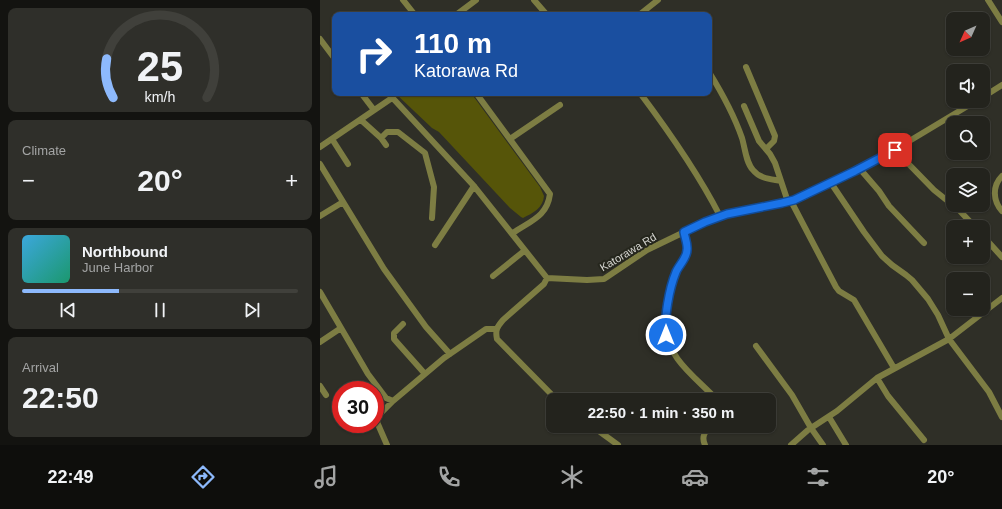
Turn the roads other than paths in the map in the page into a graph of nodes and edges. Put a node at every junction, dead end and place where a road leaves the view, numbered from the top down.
1 (403, 0) edge
2 (476, 0) edge
3 (534, 0) edge
4 (658, 0) edge
5 (988, 0) edge
6 (413, 12) edge
7 (460, 12) edge
8 (544, 12) edge
9 (643, 12) edge
10 (1002, 22) edge
11 (320, 39) edge
12 (332, 55) edge
13 (746, 67) dead end
14 (712, 77) edge
15 (1002, 85) edge
16 (990, 93) edge
17 (363, 96) edge
18 (390, 96) edge
19 (478, 96) edge
20 (642, 96) edge
21 (560, 105) dead end
22 (744, 106) dead end
23 (964, 108) edge
24 (374, 110) junction
25 (361, 120) junction
26 (381, 138) junction
27 (332, 139) junction
28 (510, 139) junction
29 (386, 145) dead end
30 (320, 147) edge
31 (766, 149) junction
32 (895, 150) junction
33 (320, 164) edge
34 (348, 164) dead end
35 (860, 169) junction
36 (1002, 176) edge
37 (781, 181) junction
38 (831, 182) junction
39 (474, 186) junction
40 (790, 201) junction
41 (343, 202) junction
42 (1002, 211) edge
43 (320, 216) edge
44 (720, 216) junction
45 (432, 218) dead end
46 (968, 220) edge
47 (684, 232) junction
48 (513, 234) junction
49 (924, 242) dead end
50 (990, 242) edge
51 (435, 245) dead end
52 (999, 249) edge
53 (524, 251) junction
54 (1002, 257) edge
55 (493, 276) dead end
56 (547, 278) junction
57 (320, 292) edge
58 (1002, 298) edge
59 (403, 324) dead end
60 (341, 328) junction
61 (497, 329) junction
62 (949, 339) junction
63 (320, 342) edge
64 (756, 346) dead end
65 (450, 354) junction
66 (894, 368) junction
67 (425, 374) junction
68 (877, 378) junction
69 (320, 386) edge
70 (550, 393) edge
71 (709, 393) edge
72 (326, 395) dead end
73 (393, 401) junction
74 (829, 417) junction
75 (1002, 417) edge
76 (811, 428) junction
77 (602, 433) edge
78 (704, 433) edge
79 (924, 440) dead end
80 (387, 445) edge
81 (618, 445) edge
82 (705, 445) edge
83 (791, 445) edge
84 (823, 445) edge
85 (846, 445) edge

1 - 6 street
2 - 7 street
3 - 8 street
4 - 9 street
5 - 10 street
11 - 12 street
13 - 31 street
14 - 37 street
15 - 16 street
17 - 24 street
18 - 24 street
18 - 39 street
19 - 28 street
20 - 44 street
21 - 28 street
22 - 31 street
23 - 32 street, Katorawa Rd
24 - 25 street
25 - 26 street
25 - 27 street
26 - 29 street
26 - 45 street
27 - 30 street
27 - 34 street
28 - 48 street
31 - 37 street
32 - 35 street, Katorawa Rd
32 - 46 street
33 - 41 street
35 - 38 street, Katorawa Rd
35 - 49 street
36 - 42 street
37 - 40 street
38 - 40 street, Katorawa Rd
38 - 62 street
39 - 48 street
39 - 51 street
40 - 44 street, Katorawa Rd
40 - 66 street
41 - 43 street
41 - 65 street
44 - 47 street, Katorawa Rd
47 - 56 street, Katorawa Rd
47 - 71 street
48 - 53 street
50 - 52 street
52 - 54 street
53 - 55 street
53 - 56 street
56 - 61 street
57 - 60 street
58 - 62 street
59 - 67 street
60 - 63 street
60 - 73 street
61 - 65 street
61 - 70 street
62 - 66 street
62 - 75 street
64 - 76 street
65 - 67 street
66 - 68 street
67 - 73 street
68 - 74 street
68 - 79 street
69 - 72 street
73 - 80 street
74 - 76 street
74 - 85 street
76 - 83 street
76 - 84 street
77 - 81 street
78 - 82 street

